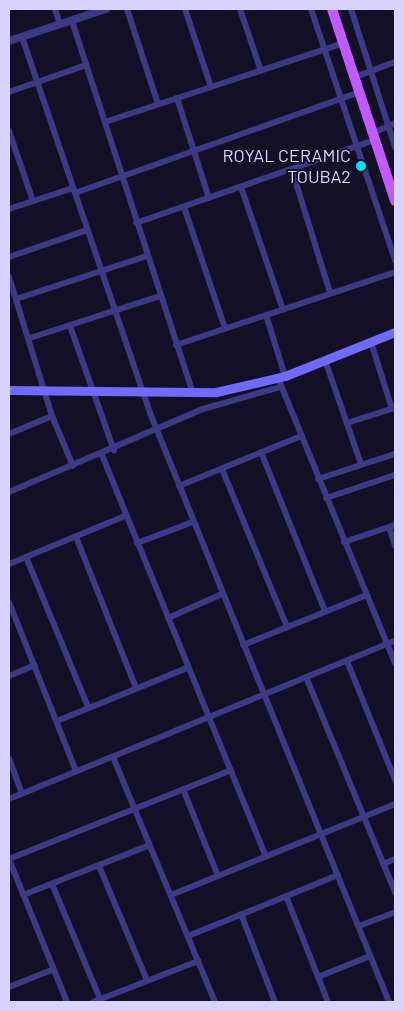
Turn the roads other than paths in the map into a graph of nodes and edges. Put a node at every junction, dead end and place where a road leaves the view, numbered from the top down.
1 (55, 9) edge
2 (103, 9) edge
3 (126, 9) edge
4 (185, 9) edge
5 (240, 9) edge
6 (312, 9) edge
7 (332, 9) edge
8 (351, 9) edge
9 (72, 21) junction
10 (60, 24) junction
11 (22, 37) junction
12 (9, 41) edge
13 (344, 43) junction
14 (324, 49) junction
15 (395, 62) edge
16 (86, 65) junction
17 (260, 71) junction
18 (370, 72) junction
19 (355, 77) junction
20 (38, 81) junction
21 (211, 87) junction
22 (9, 92) edge
23 (360, 92) junction
24 (177, 98) junction
25 (341, 100) junction
26 (158, 104) junction
27 (105, 122) junction
28 (392, 124) edge
29 (9, 131) edge
30 (374, 136) junction
31 (358, 146) junction
32 (395, 147) edge
33 (194, 152) junction
34 (292, 170) junction
35 (122, 177) junction
36 (240, 187) junction
37 (74, 191) junction
38 (209, 198) junction
39 (33, 201) junction
40 (395, 201) edge
41 (184, 207) junction
42 (9, 210) edge
43 (136, 223) junction
44 (87, 230) junction
45 (147, 256) junction
46 (9, 257) edge
47 (395, 260) edge
48 (100, 271) junction
49 (395, 272) edge
50 (9, 277) edge
51 (330, 293) junction
52 (160, 296) junction
53 (16, 299) junction
54 (283, 310) junction
55 (114, 311) junction
56 (266, 316) junction
57 (70, 326) junction
58 (225, 328) junction
59 (395, 332) edge
60 (30, 338) junction
61 (371, 342) junction
62 (176, 345) junction
63 (325, 360) junction
64 (281, 380) junction
65 (9, 390) edge
66 (47, 392) junction
67 (94, 394) junction
68 (193, 394) junction
69 (144, 395) junction
70 (393, 408) edge
71 (52, 416) junction
72 (347, 423) junction
73 (157, 432) junction
74 (9, 434) edge
75 (301, 436) junction
76 (114, 450) junction
77 (262, 452) junction
78 (395, 454) edge
79 (102, 455) junction
80 (361, 464) junction
81 (73, 466) junction
82 (222, 469) junction
83 (395, 475) edge
84 (318, 479) junction
85 (179, 486) junction
86 (9, 492) edge
87 (326, 498) junction
88 (125, 516) junction
89 (193, 522) junction
90 (392, 526) edge
91 (76, 537) junction
92 (344, 542) junction
93 (137, 543) junction
94 (395, 546) edge
95 (26, 557) junction
96 (9, 564) edge
97 (222, 594) junction
98 (367, 595) junction
99 (9, 605) edge
100 (326, 611) junction
101 (168, 618) junction
102 (287, 627) junction
103 (395, 641) edge
104 (388, 644) junction
105 (243, 645) junction
106 (347, 661) junction
107 (395, 663) edge
108 (35, 665) junction
109 (187, 668) junction
110 (9, 676) edge
111 (306, 677) junction
112 (136, 688) junction
113 (263, 695) junction
114 (88, 707) junction
115 (209, 717) junction
116 (57, 720) junction
117 (113, 757) junction
118 (9, 758) edge
119 (231, 770) junction
120 (76, 772) junction
121 (395, 780) edge
122 (183, 789) junction
123 (22, 794) junction
124 (9, 799) edge
125 (395, 804) edge
126 (135, 808) junction
127 (364, 818) junction
128 (322, 835) junction
129 (150, 845) junction
130 (266, 857) junction
131 (395, 859) edge
132 (384, 864) junction
133 (99, 866) junction
134 (338, 875) junction
135 (218, 876) junction
136 (52, 884) junction
137 (395, 892) edge
138 (23, 895) junction
139 (171, 895) junction
140 (286, 896) junction
141 (395, 912) edge
142 (241, 914) junction
143 (358, 926) junction
144 (188, 936) junction
145 (370, 956) junction
146 (198, 961) junction
147 (54, 969) junction
148 (318, 977) junction
149 (147, 980) junction
150 (9, 987) edge
151 (100, 999) junction
152 (66, 1002) edge
153 (92, 1002) edge
154 (215, 1002) edge
155 (275, 1002) edge
156 (328, 1002) edge
157 (389, 1002) edge

1 - 10 street
2 - 9 street
3 - 26 street
4 - 21 street
5 - 17 street
6 - 14 street
7 - 13 main road
8 - 18 street
9 - 10 street
9 - 16 street
10 - 11 street
11 - 12 street
11 - 20 street
13 - 14 street
13 - 19 main road
14 - 17 street
14 - 25 street
15 - 18 street
16 - 20 street
16 - 27 street
17 - 21 street
18 - 19 street
18 - 28 street
19 - 23 main road
20 - 22 street
20 - 37 street
21 - 24 street
23 - 25 street
23 - 30 main road
24 - 26 street
24 - 33 street
25 - 31 street
25 - 33 street
26 - 27 street
27 - 35 street
28 - 30 street
28 - 32 street
29 - 39 street
30 - 31 street
30 - 40 main road
31 - 34 street
31 - 47 street
33 - 35 street
33 - 38 street
34 - 36 street
34 - 51 street
35 - 37 street
35 - 43 street
36 - 38 street
36 - 54 street
37 - 39 street
37 - 44 street
38 - 41 street
39 - 42 street
41 - 43 street
41 - 58 street
43 - 45 street
44 - 46 street
44 - 48 street
45 - 48 street
45 - 52 street
48 - 53 street
48 - 55 street
49 - 51 street
50 - 53 street
51 - 54 street
52 - 55 street
52 - 62 street
53 - 60 street
54 - 56 street
55 - 57 street
55 - 69 street
56 - 58 street
56 - 64 street
57 - 60 street
57 - 67 street
58 - 62 street
59 - 61 main road
60 - 66 street
61 - 63 main road
61 - 70 street
62 - 68 street
63 - 64 main road
63 - 72 street
64 - 68 main road
64 - 73 street
64 - 75 street
65 - 66 main road
66 - 67 main road
66 - 71 street
67 - 69 main road
67 - 76 street
68 - 69 main road
69 - 73 street
70 - 72 street
71 - 74 street
71 - 81 street
72 - 80 street
73 - 76 street
73 - 85 street
75 - 77 street
75 - 84 street
76 - 79 street
77 - 82 street
77 - 100 street
78 - 80 street
79 - 81 street
79 - 88 street
80 - 84 street
81 - 86 street
82 - 85 street
82 - 102 street
83 - 87 street
84 - 87 street
85 - 89 street
87 - 92 street
88 - 91 street
88 - 93 street
89 - 93 street
89 - 97 street
90 - 92 street
90 - 94 street
91 - 95 street
91 - 112 street
92 - 98 street
93 - 101 street
95 - 96 street
95 - 114 street
97 - 101 street
97 - 105 street
98 - 100 street
98 - 104 street
99 - 108 street
100 - 102 street
101 - 109 street
102 - 105 street
103 - 104 street
104 - 106 street
104 - 107 street
105 - 113 street
106 - 111 street
106 - 121 street
108 - 110 street
108 - 116 street
109 - 112 street
109 - 115 street
111 - 113 street
111 - 127 street
112 - 114 street
113 - 115 street
113 - 128 street
114 - 116 street
115 - 117 street
115 - 119 street
116 - 120 street
117 - 120 street
117 - 126 street
118 - 123 street
119 - 122 street
119 - 130 street
120 - 123 street
122 - 126 street
122 - 135 street
123 - 124 street
125 - 127 street
126 - 129 street
126 - 138 street
127 - 128 street
127 - 132 street
128 - 130 street
128 - 134 street
129 - 133 street
129 - 139 street
130 - 135 street
131 - 132 street
132 - 137 street
133 - 136 street
133 - 149 street
134 - 140 street
134 - 143 street
135 - 139 street
136 - 138 street
136 - 151 street
138 - 147 street
139 - 144 street
140 - 142 street
140 - 148 street
141 - 143 street
142 - 144 street
142 - 155 street
143 - 145 street
144 - 146 street
145 - 148 street
145 - 157 street
146 - 149 street
146 - 154 street
147 - 150 street
147 - 152 street
148 - 156 street
149 - 151 street
151 - 153 street

